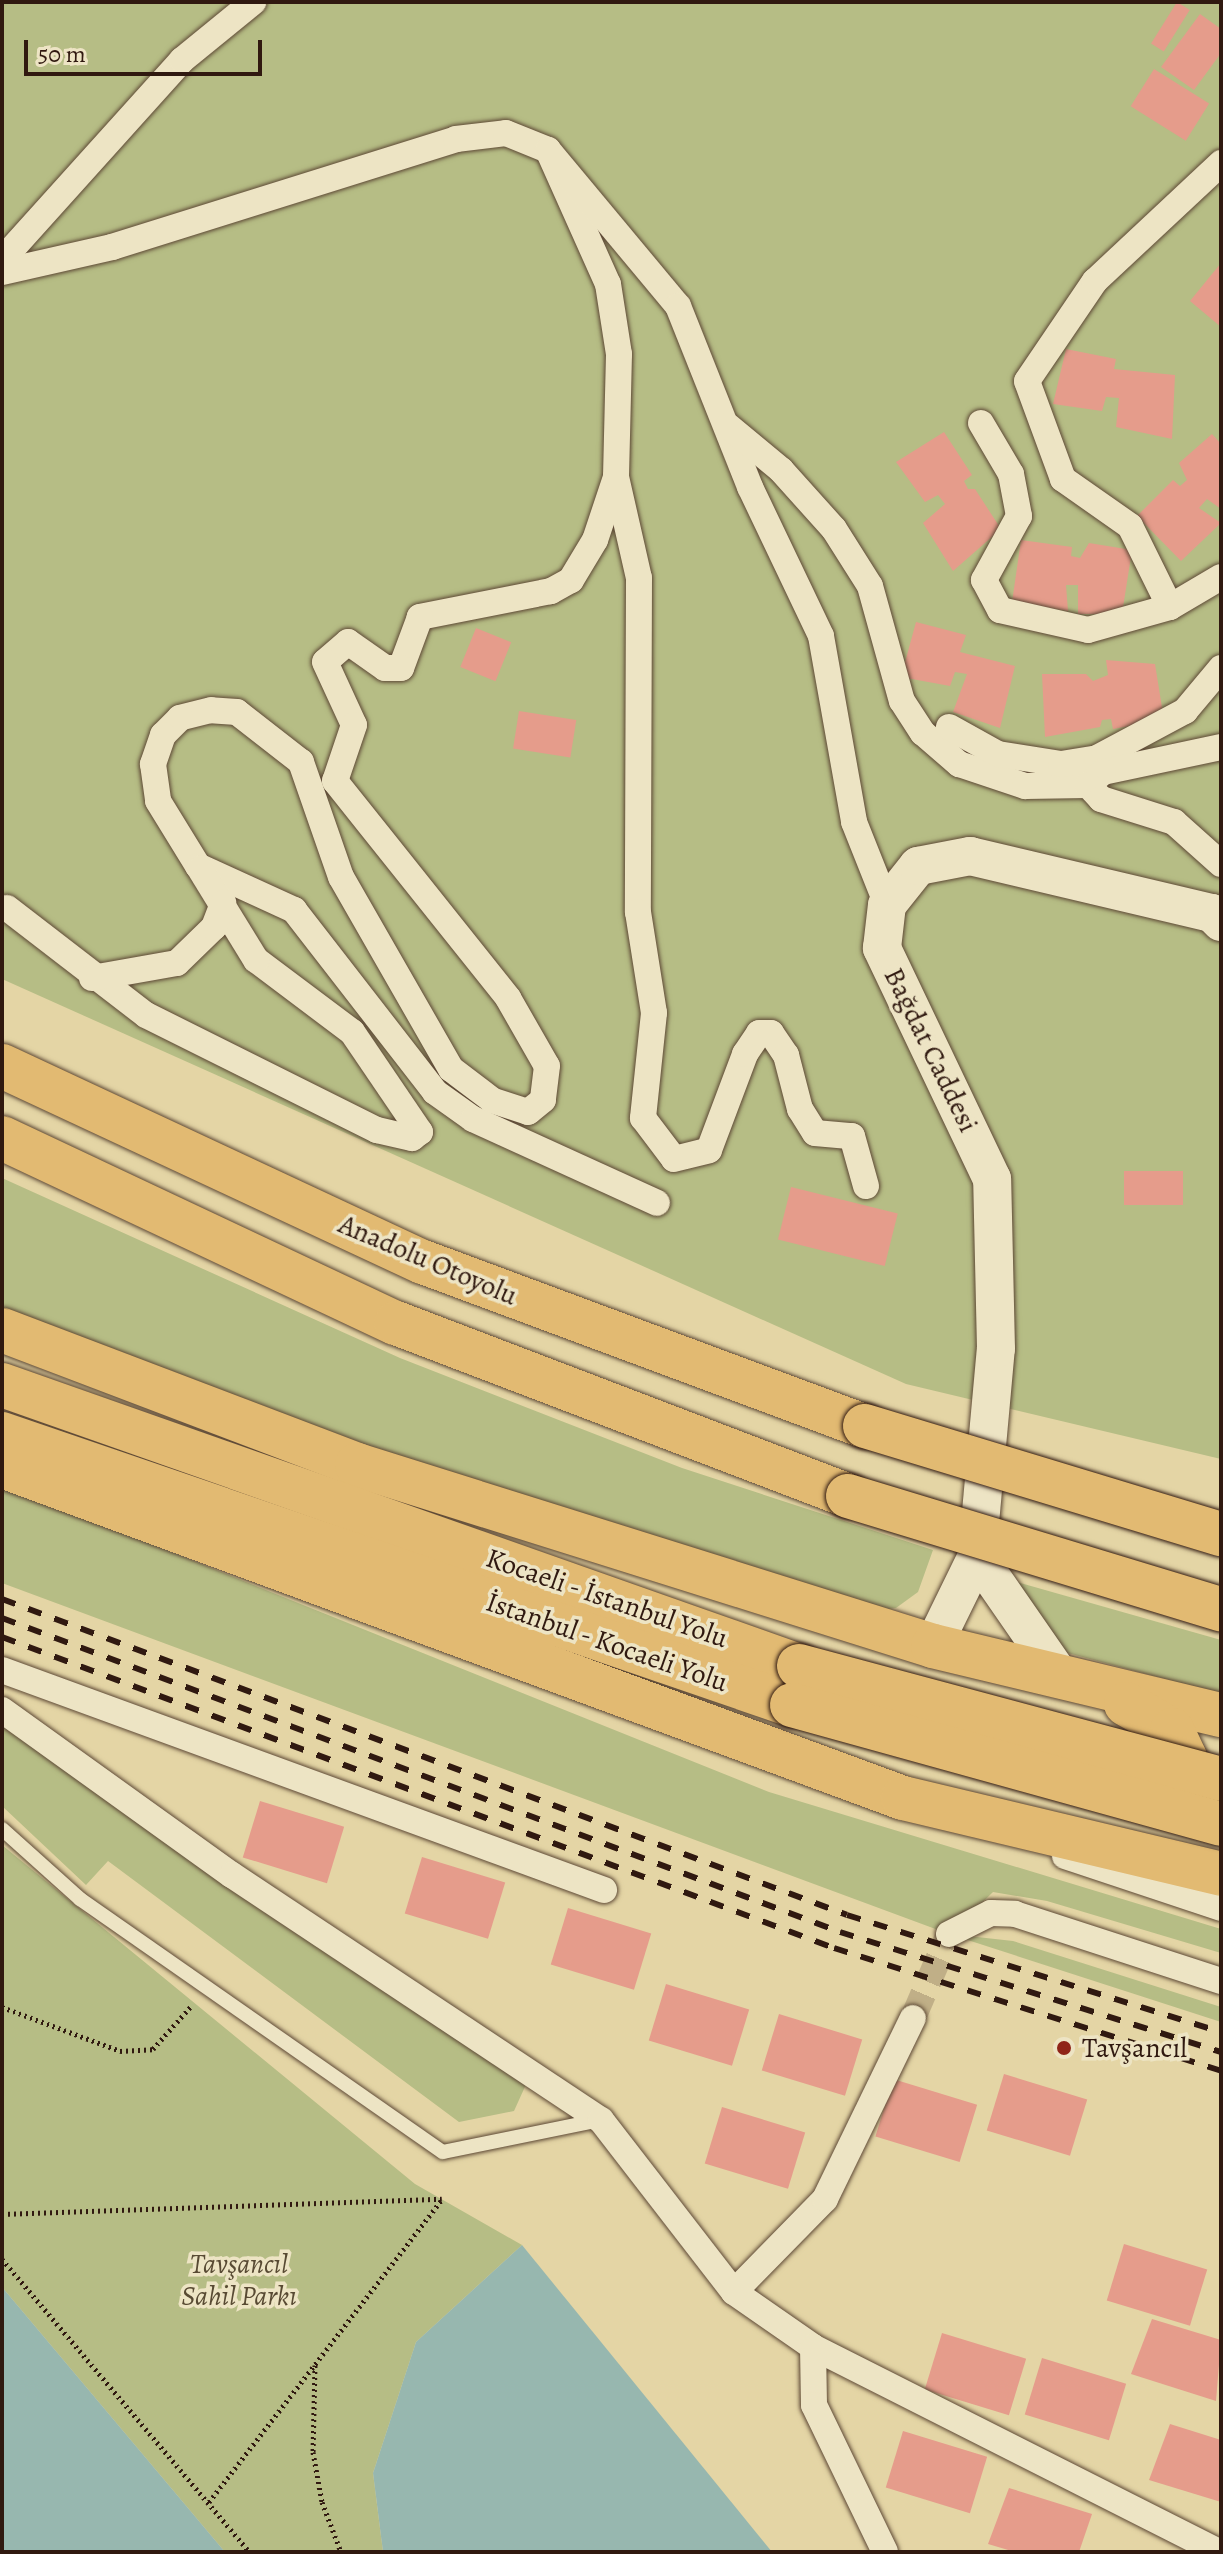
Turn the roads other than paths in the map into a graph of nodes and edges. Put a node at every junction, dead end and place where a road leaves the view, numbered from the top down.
1 (253, 2) edge
2 (548, 150) junction
3 (1221, 163) edge
4 (2, 260) edge
5 (2, 272) edge
6 (981, 423) dead end
7 (725, 424) junction
8 (616, 477) junction
9 (1221, 577) edge
10 (1170, 607) junction
11 (1221, 668) edge
12 (949, 727) dead end
13 (1221, 747) edge
14 (1088, 785) junction
15 (1221, 864) edge
16 (198, 866) junction
17 (223, 903) junction
18 (887, 905) junction
19 (7, 908) dead end
20 (1221, 922) edge
21 (92, 978) junction
22 (2, 1066) edge
23 (2, 1138) edge
24 (866, 1186) dead end
25 (657, 1203) dead end
26 (2, 1330) edge
27 (2, 1385) edge
28 (2, 1434) edge
29 (2, 1466) edge
30 (1221, 1534) edge
31 (977, 1556) junction
32 (1221, 1609) edge
33 (933, 1646) junction
34 (2, 1670) edge
35 (1058, 1673) junction
36 (796, 1685) junction
37 (2, 1710) edge
38 (1221, 1715) edge
39 (1221, 1779) edge
40 (903, 1798) junction
41 (1221, 1824) edge
42 (2, 1829) edge
43 (1158, 1874) junction
44 (1221, 1874) edge
45 (604, 1890) dead end
46 (1221, 1908) edge
47 (949, 1934) tunnel mouth
48 (1221, 1981) edge
49 (913, 2018) tunnel mouth
50 (601, 2120) junction
51 (734, 2292) junction
52 (813, 2347) junction
53 (885, 2552) edge
54 (1219, 2552) edge

1 - 4 street
2 - 5 street
2 - 7 street
2 - 8 street
3 - 10 street
6 - 10 street
7 - 14 street
7 - 18 street
8 - 16 street
8 - 24 street
9 - 10 street
11 - 12 street
13 - 14 street
14 - 15 street
16 - 17 street
16 - 25 street
17 - 21 street
17 - 21 street
18 - 20 main road
18 - 31 main road, Bağdat Caddesi
19 - 21 street
22 - 30 highway, Anadolu Otoyolu, bridge
23 - 32 highway, bridge
26 - 33 highway
27 - 36 highway, Kocaeli - İstanbul Yolu
28 - 36 highway, İstanbul - Kocaeli Yolu
29 - 40 highway
31 - 33 main road
31 - 35 main road
33 - 35 highway
33 - 40 highway
34 - 45 street
35 - 38 highway
35 - 43 highway
36 - 39 highway, Kocaeli - İstanbul Yolu, bridge
36 - 41 highway, İstanbul - Kocaeli Yolu, bridge
37 - 50 street
40 - 43 highway
42 - 50 lane
43 - 44 highway
43 - 46 street
47 - 48 street
49 - 51 street
50 - 51 street
51 - 52 street
52 - 53 street
52 - 54 street

